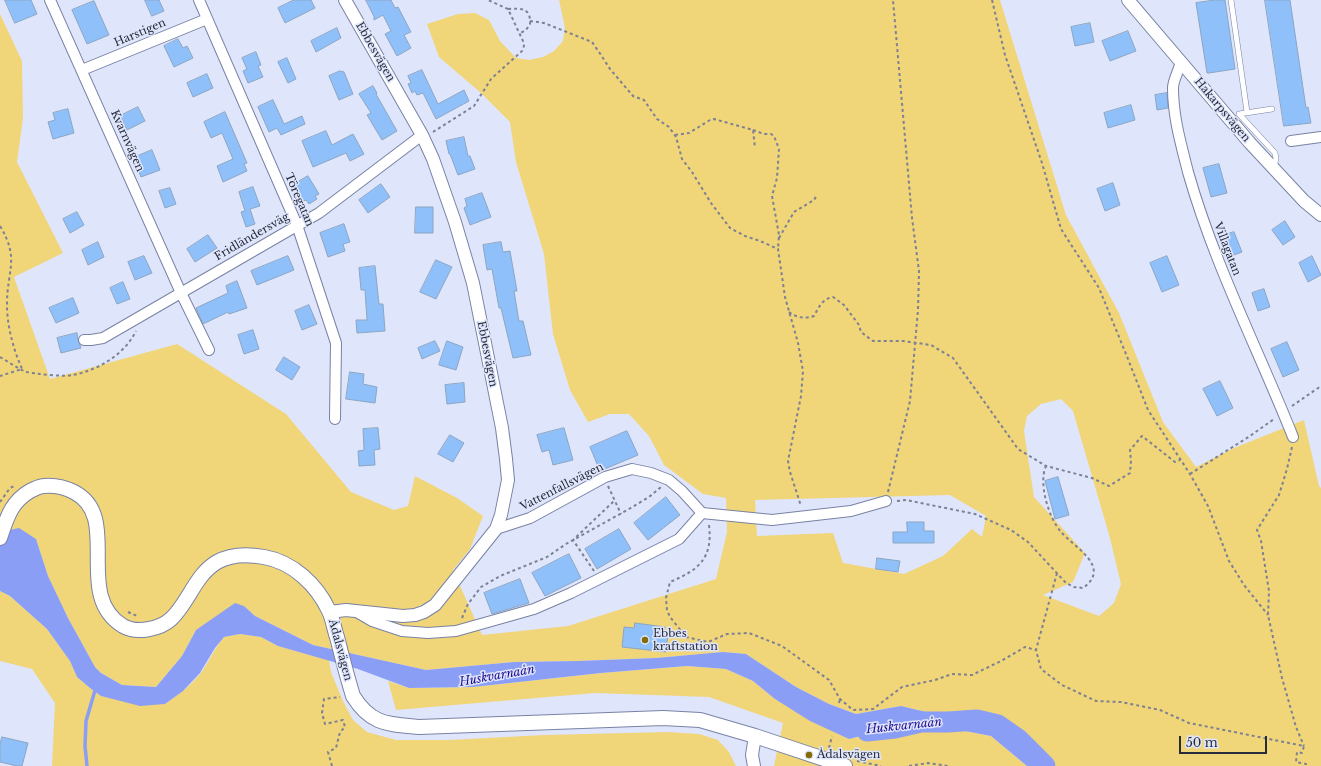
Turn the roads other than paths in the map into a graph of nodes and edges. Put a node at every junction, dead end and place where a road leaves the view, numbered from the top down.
1 (50, 0) edge
2 (199, 0) edge
3 (345, 0) edge
4 (1231, 0) edge
5 (1131, 1) edge
6 (207, 19) junction
7 (1181, 62) junction
8 (82, 70) junction
9 (1272, 109) dead end
10 (1247, 112) junction
11 (422, 137) junction
12 (1321, 137) edge
13 (1291, 141) dead end
14 (1274, 169) junction
15 (1321, 215) edge
16 (297, 224) junction
17 (181, 293) junction
18 (84, 340) dead end
19 (209, 350) dead end
20 (335, 419) dead end
21 (1293, 437) road end
22 (886, 501) road end
23 (702, 513) junction
24 (496, 529) junction
25 (0, 538) edge
26 (354, 610) junction
27 (332, 619) junction
28 (755, 736) junction
29 (754, 766) edge
30 (845, 766) edge

1 - 8 street, Kvarnvägen
2 - 6 street, Töregatan
3 - 11 street, Ebbesvägen
4 - 10 lane
5 - 7 street, Hakarpsvägen
6 - 8 street, Harstigen
6 - 16 street, Töregatan
7 - 14 street, Hakarpsvägen
7 - 21 street, Villagatan
8 - 17 street, Kvarnvägen
9 - 10 lane
10 - 14 lane
11 - 16 street, Fridländersväg
11 - 24 street, Ebbesvägen
12 - 13 street
14 - 15 street, Hakarpsvägen
16 - 17 street, Fridländersväg
16 - 20 street, Töregatan
17 - 18 street, Fridländersväg
17 - 19 street, Kvarnvägen
22 - 23 street
23 - 24 street, Vattenfallsvägen
23 - 26 street
24 - 26 street, Ebbesvägen
25 - 27 main road, Ådalsvägen
26 - 27 street, Ebbesvägen
27 - 28 main road, Ådalsvägen
28 - 29 street
28 - 30 main road, Ådalsvägen

